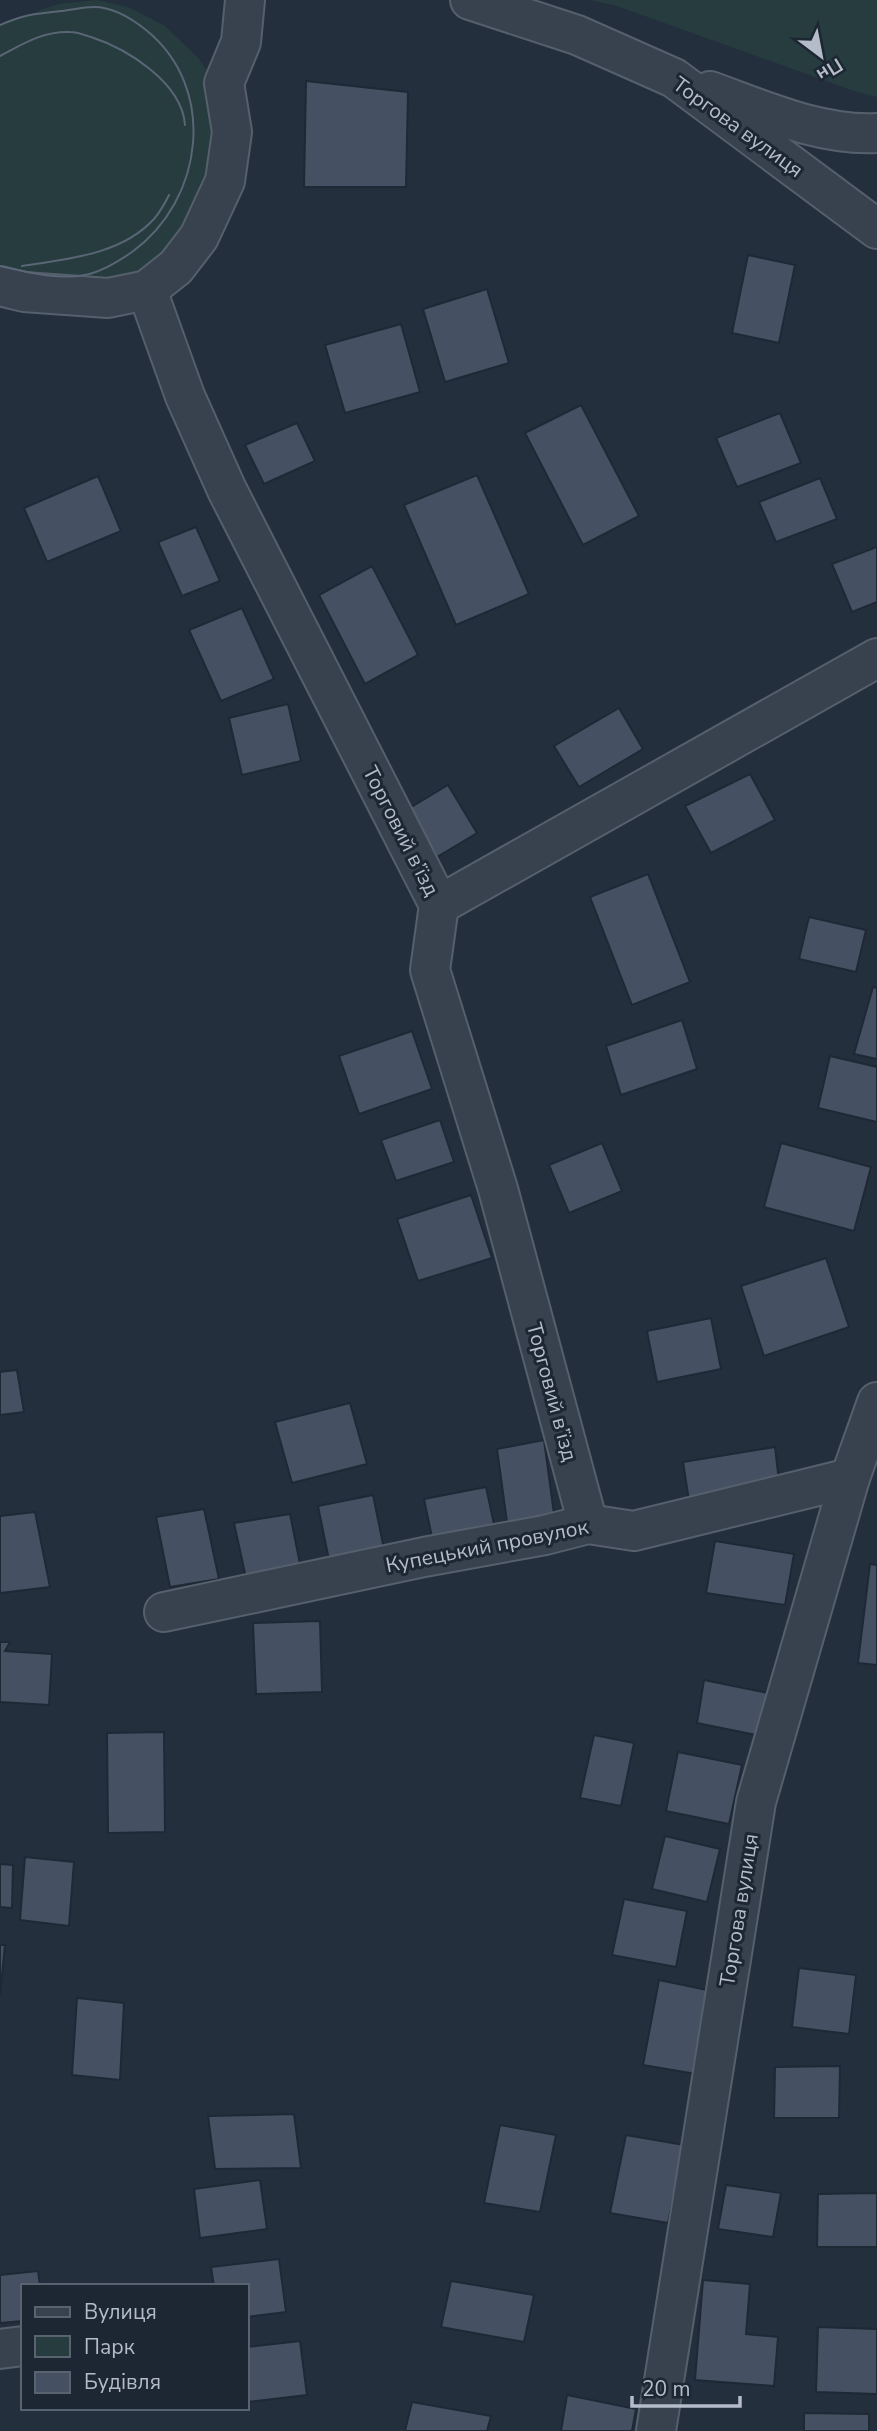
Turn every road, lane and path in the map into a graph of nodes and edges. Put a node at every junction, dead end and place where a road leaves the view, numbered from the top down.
1 (245, 0) edge
2 (470, 0) edge
3 (674, 78) junction
4 (877, 133) edge
5 (877, 229) edge
6 (0, 286) edge
7 (147, 290) junction
8 (877, 658) edge
9 (439, 905) junction
10 (877, 1402) edge
11 (850, 1478) junction
12 (588, 1524) junction
13 (164, 1612) dead end
14 (21, 2346) edge
15 (0, 2349) edge
16 (656, 2431) edge

1 - 7 street
2 - 3 street, Торгова вулиця
3 - 4 street
3 - 5 street, Торгова вулиця
6 - 7 street
7 - 9 street, Торговий в’їзд
8 - 9 street
9 - 12 street, Торговий в’їзд
10 - 11 street, Торгова вулиця
11 - 12 street, Купецький провулок
11 - 16 street, Торгова вулиця
12 - 13 street, Купецький провулок
14 - 15 street

